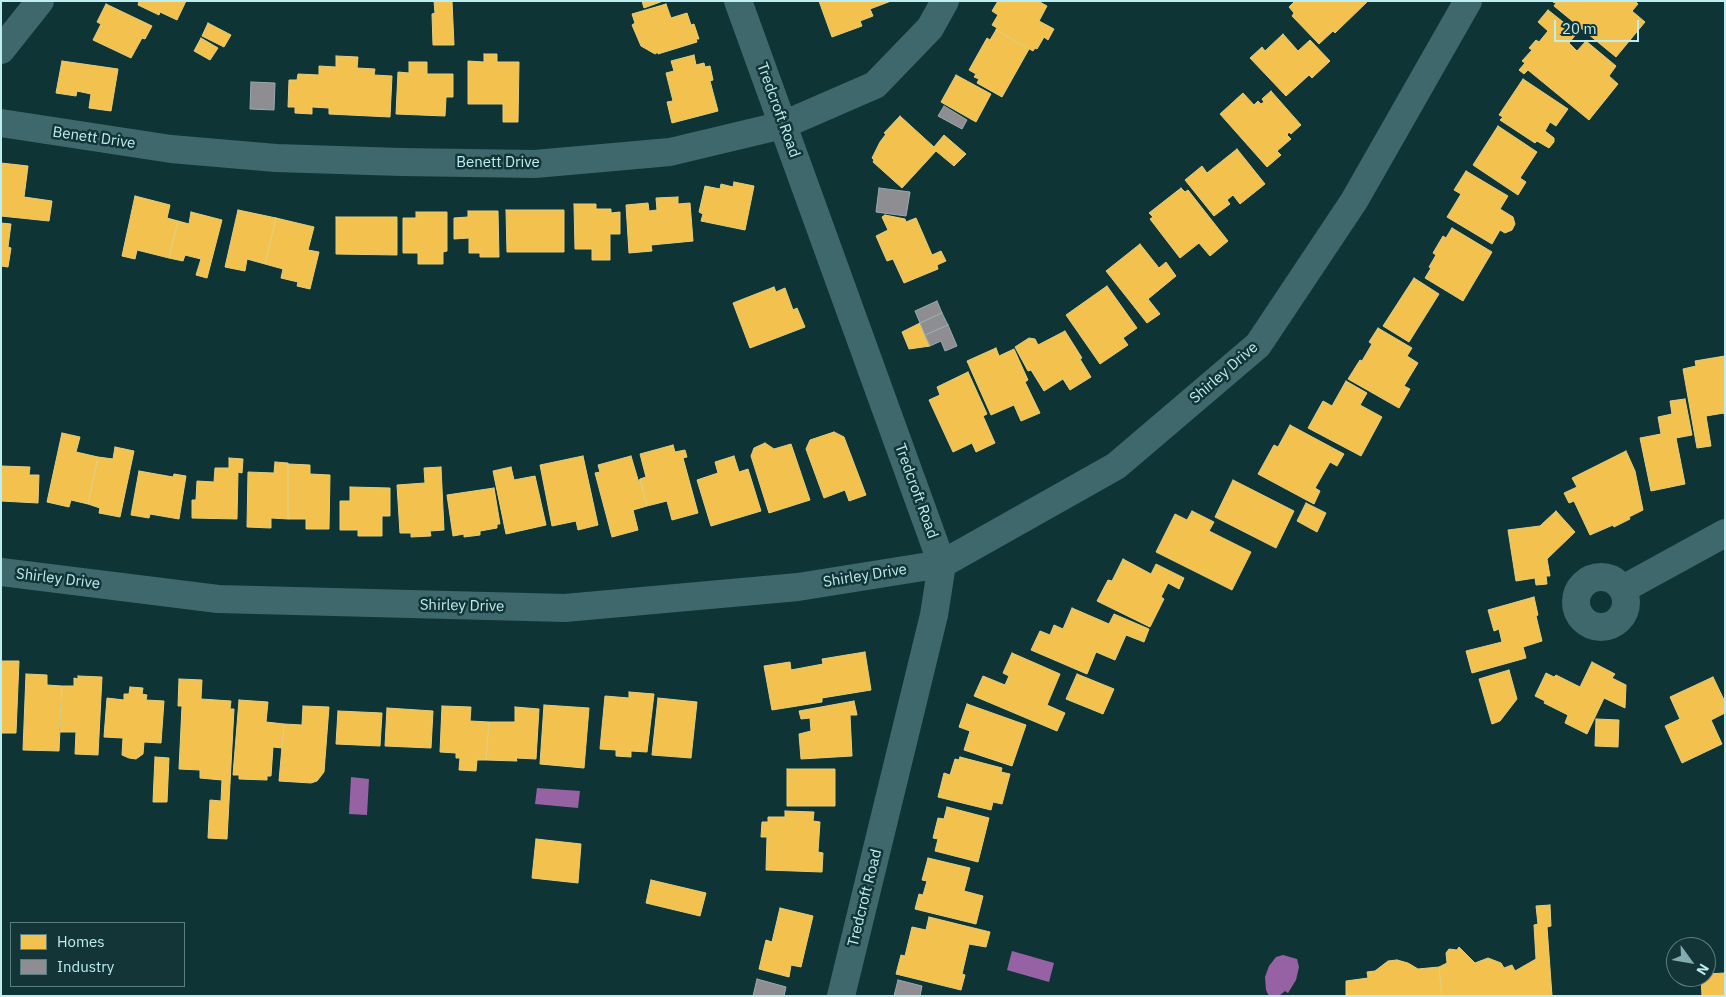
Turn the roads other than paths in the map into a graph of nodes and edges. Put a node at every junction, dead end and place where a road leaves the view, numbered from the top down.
1 (40, 1) edge
2 (738, 1) edge
3 (945, 1) edge
4 (1468, 1) edge
5 (1, 50) edge
6 (1, 124) edge
7 (783, 125) junction
8 (1725, 533) edge
9 (942, 564) junction
10 (1, 572) edge
11 (1623, 590) dead end
12 (841, 996) edge

1 - 5 street
2 - 7 street, Tredcroft Road
3 - 7 street, Benett Drive
4 - 9 street, Shirley Drive
6 - 7 street, Benett Drive
7 - 9 street, Tredcroft Road
8 - 11 street
9 - 10 street, Shirley Drive
9 - 12 street, Tredcroft Road

